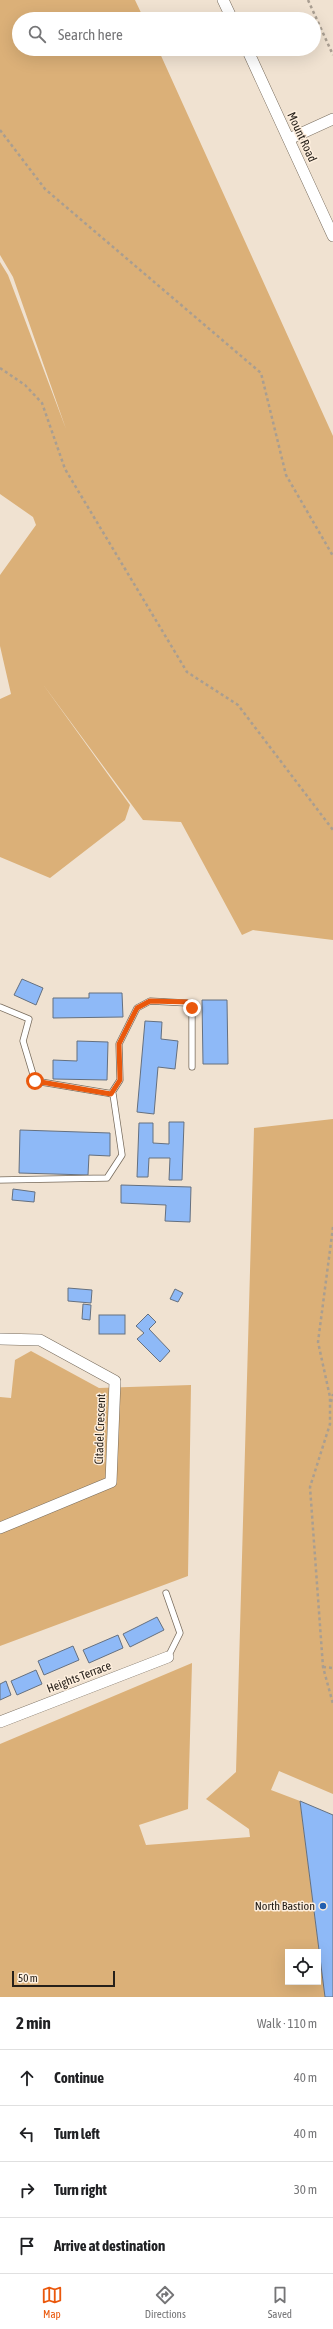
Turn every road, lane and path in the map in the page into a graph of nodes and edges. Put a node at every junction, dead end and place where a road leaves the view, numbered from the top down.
1 (223, 0) edge
2 (308, 0) edge
3 (229, 12) edge
4 (313, 12) edge
5 (321, 29) edge
6 (333, 55) edge
7 (250, 56) edge
8 (333, 119) edge
9 (0, 130) edge
10 (289, 139) junction
11 (333, 236) edge
12 (0, 368) edge
13 (333, 556) edge
14 (333, 830) edge
15 (0, 1007) edge
16 (192, 1067) dead end
17 (111, 1094) junction
18 (0, 1180) edge
19 (333, 1228) edge
20 (0, 1339) edge
21 (333, 1394) edge
22 (330, 1405) junction
23 (0, 1528) edge
24 (166, 1593) dead end
25 (168, 1657) joint
26 (324, 1667) junction
27 (333, 1668) edge
28 (333, 1704) edge
29 (0, 1722) edge

1 - 3 street
2 - 4 path
5 - 6 path
7 - 10 street, Mount Road
8 - 10 street
9 - 13 path
10 - 11 street, Mount Road
12 - 14 path
15 - 17 lane
16 - 17 lane
17 - 18 lane
19 - 22 path
20 - 23 street, Citadel Crescent
21 - 22 path
22 - 26 path
24 - 25 lane
25 - 29 street, Heights Terrace
26 - 27 path
26 - 28 path

